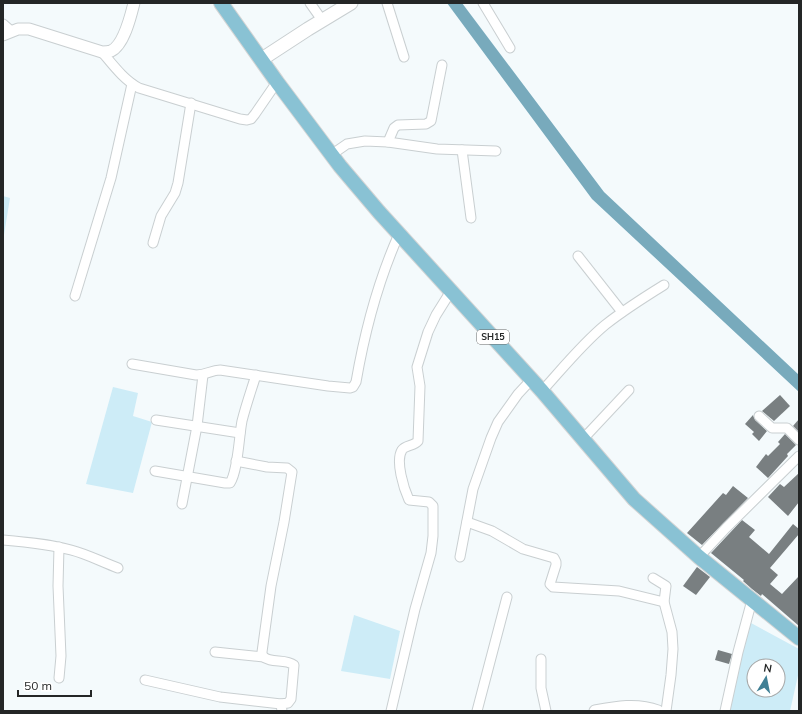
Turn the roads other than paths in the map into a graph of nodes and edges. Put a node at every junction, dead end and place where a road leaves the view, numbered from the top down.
1 (134, 3) edge
2 (221, 3) edge
3 (310, 3) edge
4 (351, 3) edge
5 (387, 3) edge
6 (483, 3) edge
7 (322, 20) junction
8 (6, 30) edge
9 (510, 48) dead end
10 (102, 52) junction
11 (404, 57) dead end
12 (262, 59) junction
13 (442, 65) dead end
14 (277, 82) junction
15 (132, 84) junction
16 (191, 103) junction
17 (388, 142) junction
18 (462, 150) junction
19 (496, 151) dead end
20 (331, 155) junction
21 (471, 218) dead end
22 (399, 234) junction
23 (153, 243) dead end
24 (578, 256) dead end
25 (664, 285) dead end
26 (451, 291) junction
27 (75, 296) dead end
28 (622, 312) junction
29 (132, 364) dead end
30 (203, 375) junction
31 (256, 376) junction
32 (531, 380) junction
33 (629, 390) dead end
34 (542, 391) junction
35 (759, 416) dead end
36 (156, 420) dead end
37 (197, 426) junction
38 (240, 433) junction
39 (583, 439) junction
40 (799, 440) edge
41 (799, 456) edge
42 (236, 461) junction
43 (155, 471) dead end
44 (187, 476) junction
45 (182, 504) dead end
46 (467, 522) junction
47 (3, 540) edge
48 (59, 547) junction
49 (460, 557) dead end
50 (699, 557) junction
51 (118, 568) dead end
52 (653, 578) dead end
53 (507, 597) dead end
54 (752, 600) junction
55 (664, 602) junction
56 (799, 638) edge
57 (215, 652) dead end
58 (264, 657) junction
59 (541, 659) dead end
60 (59, 678) dead end
61 (145, 680) dead end
62 (281, 707) edge
63 (391, 711) edge
64 (477, 711) edge
65 (546, 711) edge
66 (595, 711) edge
67 (658, 711) edge
68 (666, 711) edge
69 (725, 711) edge

1 - 10 street
2 - 12 main road, SH15
3 - 7 street
4 - 7 main road
5 - 11 street
6 - 9 street
7 - 12 main road
8 - 10 street
10 - 15 street
12 - 14 main road, SH15
13 - 17 street
14 - 16 street
14 - 20 main road, SH15
15 - 16 street
15 - 27 street
16 - 23 street
17 - 18 street
17 - 20 street
18 - 19 street
18 - 21 street
20 - 22 main road, SH15
22 - 26 main road, SH15
22 - 31 street
24 - 28 street
25 - 28 street
26 - 32 main road, SH15
26 - 63 street
28 - 34 street
29 - 30 street
30 - 31 street
30 - 37 street
31 - 38 street
32 - 34 main road, SH15
32 - 46 street
33 - 39 street
34 - 39 main road, SH15
35 - 40 street
36 - 37 street
37 - 38 street
37 - 44 street
38 - 42 street
39 - 50 main road, SH15
41 - 50 street
42 - 44 street
42 - 58 street
43 - 44 street
44 - 45 street
46 - 49 street
46 - 55 street
47 - 48 street
48 - 51 street
48 - 60 street
50 - 54 main road, SH15
52 - 55 street
53 - 64 street
54 - 56 main road, SH15
54 - 69 street
55 - 68 street
57 - 58 street
58 - 62 street
59 - 65 street
61 - 62 street
66 - 67 street

